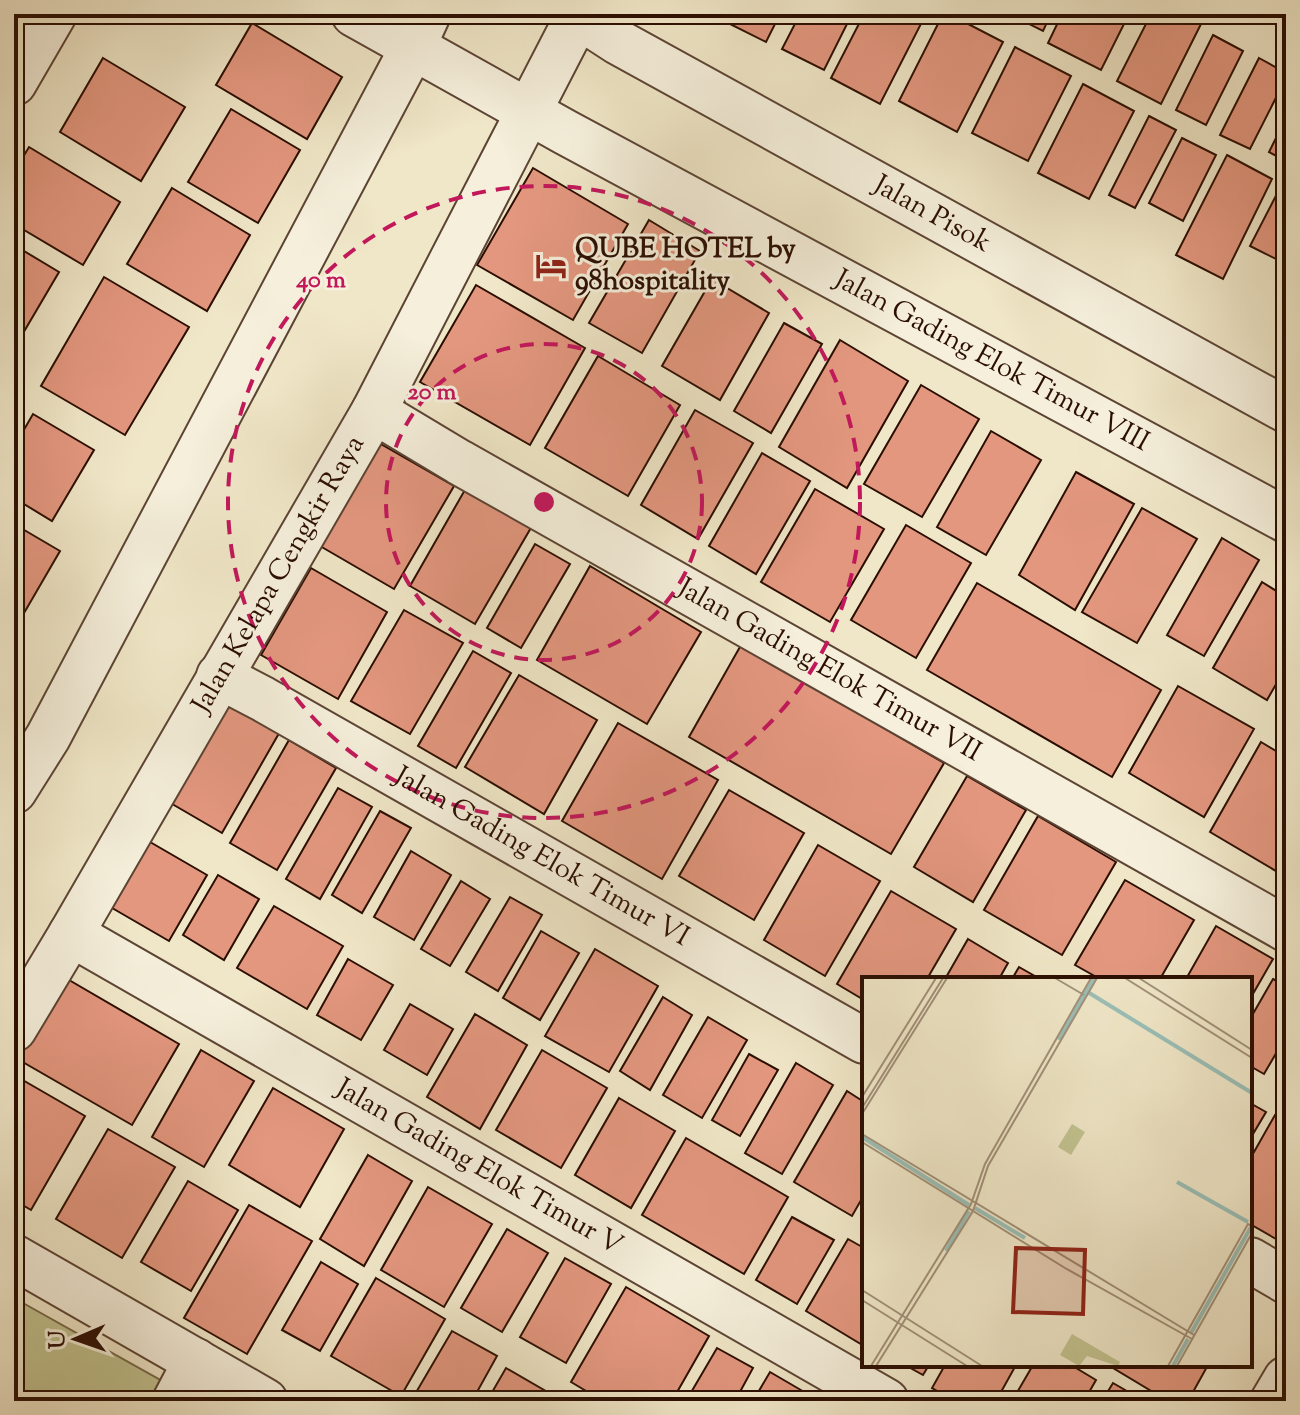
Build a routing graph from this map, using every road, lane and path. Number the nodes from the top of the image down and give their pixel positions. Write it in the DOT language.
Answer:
graph roads {
  1 [pos="54,14"];
  2 [pos="354,14"];
  3 [pos="577,18"];
  4 [pos="421,30"];
  5 [pos="14,83"];
  6 [pos="529,111"];
  7 [pos="1286,410"];
  8 [pos="374,411"];
  9 [pos="1286,520"];
  10 [pos="219,676"];
  11 [pos="14,791"];
  12 [pos="1286,929"];
  13 [pos="71,934"];
  14 [pos="14,1029"];
  15 [pos="862,1040"];
  16 [pos="14,1257"];
  17 [pos="1252,1261"];
  18 [pos="1286,1281"];
  19 [pos="196,1361"];
  20 [pos="1286,1379"];
  21 [pos="175,1401"];
  22 [pos="265,1401"];
  23 [pos="886,1401"];
  24 [pos="1273,1401"];
  1 -- 5 [label="street"];
  2 -- 4 [label="street, Jalan Gading Elok Timur VIII"];
  3 -- 6 [label="street, Jalan Kelapa Cengkir Raya"];
  3 -- 7 [label="street, Jalan Pisok"];
  4 -- 6 [label="street, Jalan Gading Elok Timur VIII"];
  4 -- 11 [label="street"];
  6 -- 8 [label="street, Jalan Kelapa Cengkir Raya"];
  6 -- 9 [label="street, Jalan Gading Elok Timur VIII"];
  8 -- 10 [label="street, Jalan Kelapa Cengkir Raya"];
  8 -- 12 [label="street, Jalan Gading Elok Timur VII"];
  10 -- 13 [label="street, Jalan Kelapa Cengkir Raya"];
  10 -- 15 [label="street, Jalan Gading Elok Timur VI"];
  13 -- 14 [label="street, Jalan Kelapa Cengkir Raya"];
  13 -- 23 [label="street, Jalan Gading Elok Timur V"];
  16 -- 19 [label="street"];
  17 -- 18 [label="street"];
  19 -- 21 [label="street"];
  19 -- 22 [label="street"];
  20 -- 24 [label="street"];
}
